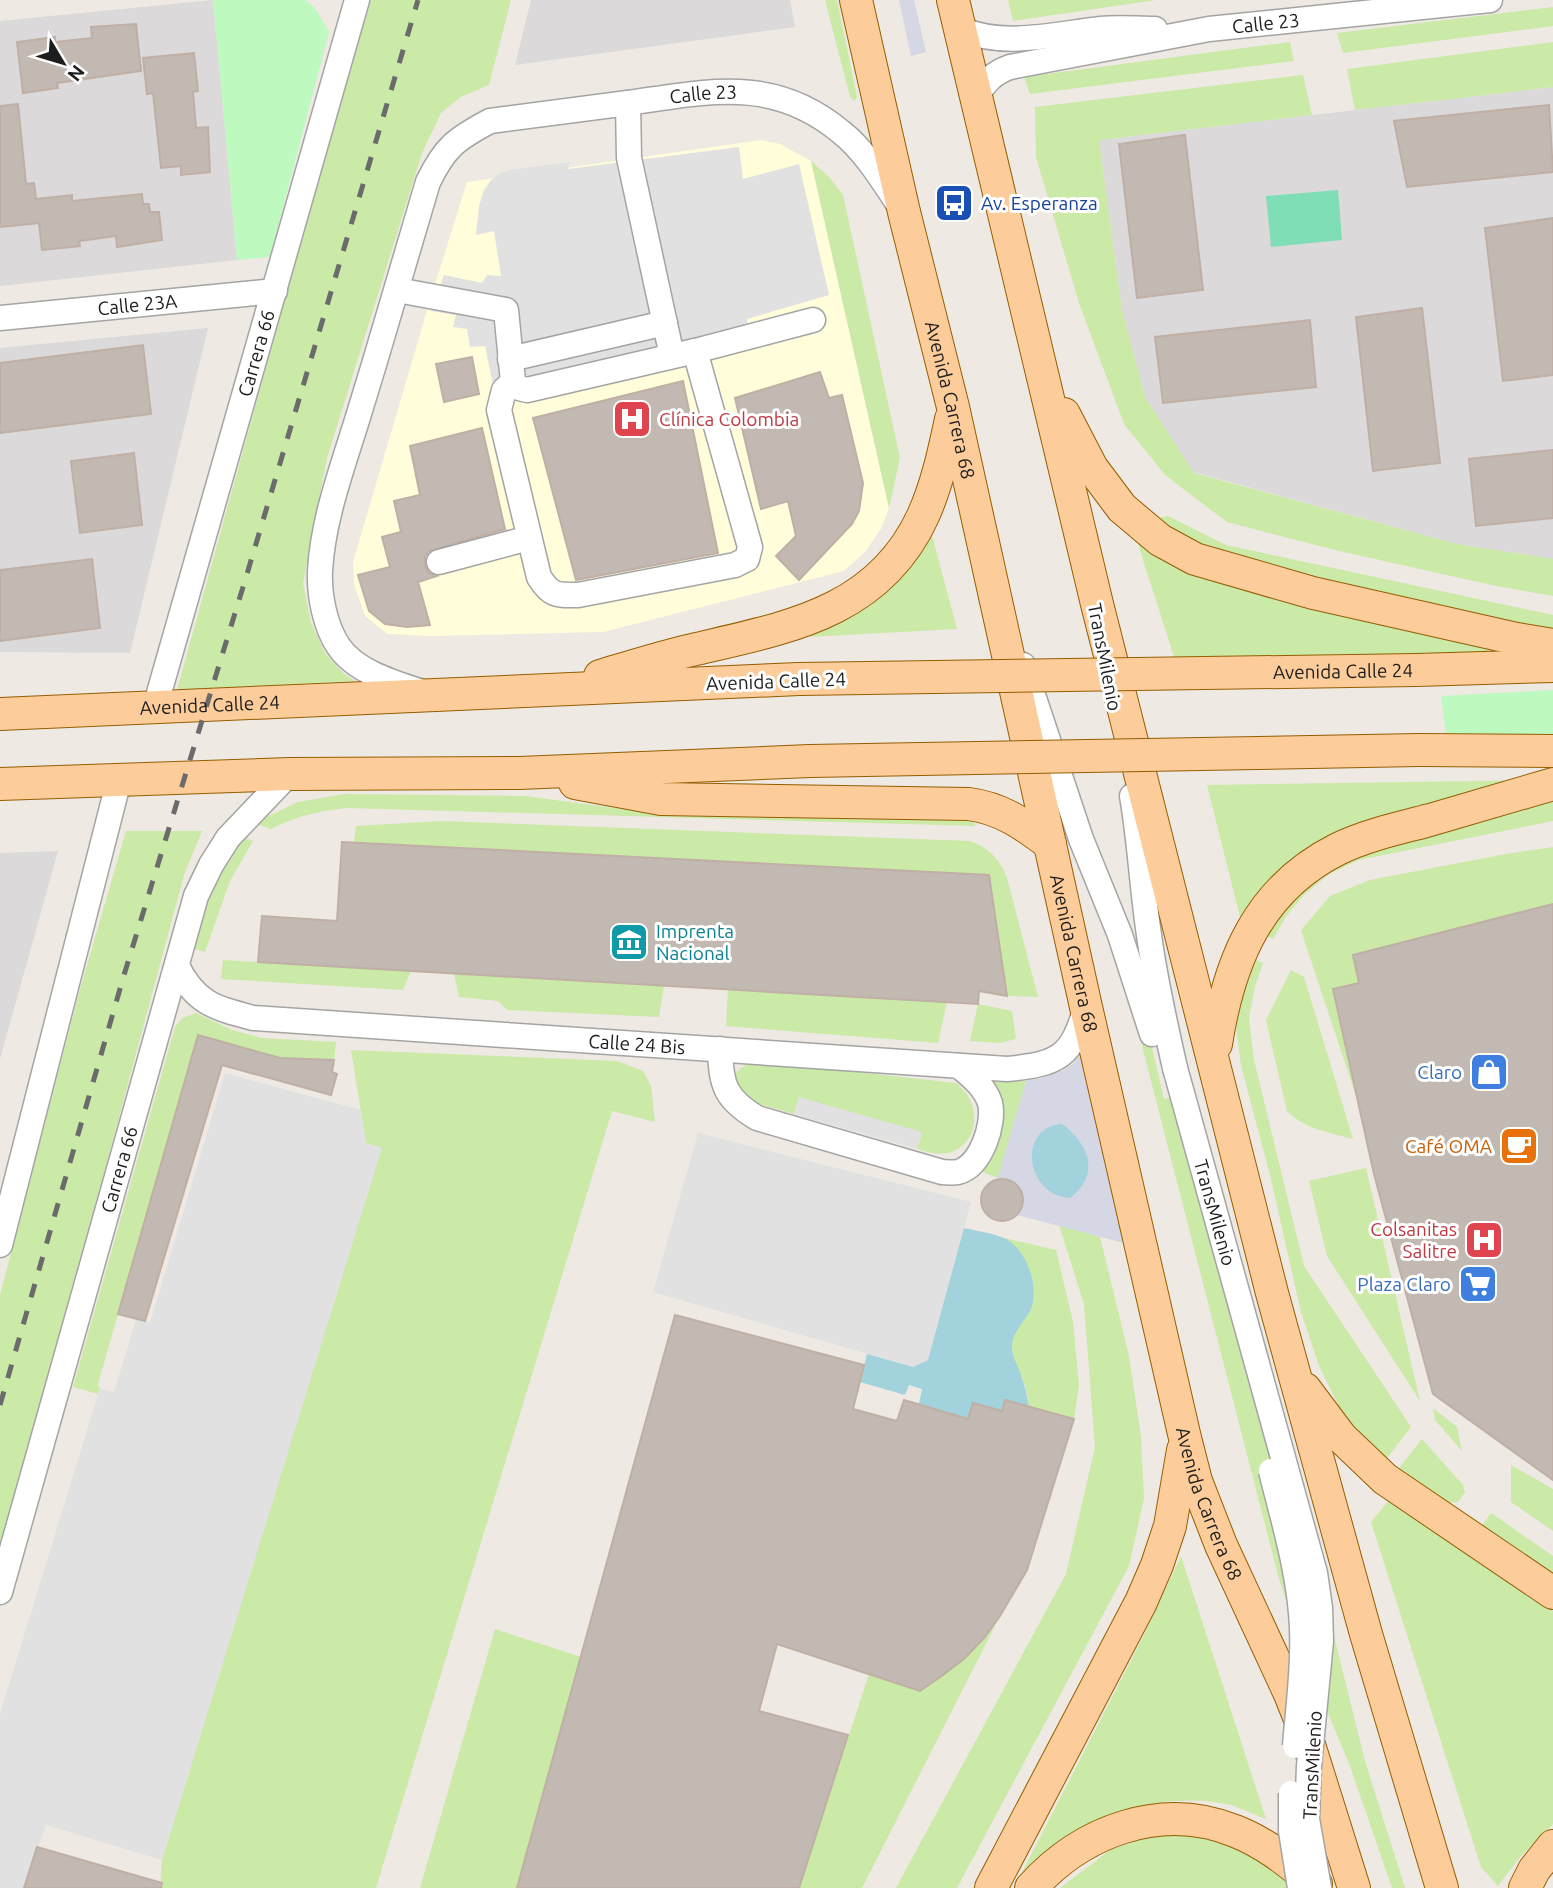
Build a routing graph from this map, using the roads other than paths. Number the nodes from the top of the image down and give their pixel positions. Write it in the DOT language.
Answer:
graph roads {
  1 [pos="856,0"];
  2 [pos="1490,0"];
  3 [pos="355,2"];
  4 [pos="957,15"];
  5 [pos="1209,29"];
  6 [pos="976,97"];
  7 [pos="628,103"];
  8 [pos="904,212"];
  9 [pos="397,290"];
  10 [pos="275,291"];
  11 [pos="0,318"];
  12 [pos="813,320"];
  13 [pos="665,323"];
  14 [pos="684,354"];
  15 [pos="1041,368"];
  16 [pos="512,371"];
  17 [pos="954,407"];
  18 [pos="1080,535"];
  19 [pos="529,538"];
  20 [pos="439,562"];
  21 [pos="988,562"];
  22 [pos="1553,645"];
  23 [pos="1553,666"];
  24 [pos="550,691"];
  25 [pos="432,696"];
  26 [pos="155,708"];
  27 [pos="0,714"];
  28 [pos="1553,751"];
  29 [pos="519,773"];
  30 [pos="289,774"];
  31 [pos="119,780"];
  32 [pos="0,784"];
  33 [pos="1553,784"];
  34 [pos="1050,844"];
  35 [pos="177,966"];
  36 [pos="1086,1007"];
  37 [pos="720,1049"];
  38 [pos="1213,1059"];
  39 [pos="959,1066"];
  40 [pos="1169,1070"];
  41 [pos="0,1245"];
  42 [pos="1295,1376"];
  43 [pos="1185,1438"];
  44 [pos="0,1592"];
  45 [pos="1553,1593"];
  46 [pos="1553,1846"];
  47 [pos="991,1888"];
  48 [pos="1031,1888"];
  49 [pos="1300,1888"];
  50 [pos="1319,1888"];
  51 [pos="1354,1888"];
  52 [pos="1442,1888"];
  53 [pos="1525,1888"];
  1 -- 8 [label="main road, Avenida Carrera 68"];
  2 -- 5 [label="street, Calle 23"];
  3 -- 10 [label="street, Carrera 66"];
  4 -- 5 [label="street, Calle 23"];
  4 -- 6 [label="main road"];
  5 -- 6 [label="street, Calle 23"];
  6 -- 15 [label="main road"];
  7 -- 8 [label="street, Calle 23"];
  7 -- 9 [label="street, Calle 23"];
  7 -- 13 [label="street"];
  8 -- 17 [label="main road, Avenida Carrera 68"];
  9 -- 16 [label="street"];
  9 -- 25 [label="street"];
  10 -- 11 [label="street, Calle 23A"];
  10 -- 26 [label="street, Carrera 66"];
  12 -- 14 [label="street"];
  13 -- 14 [label="street"];
  13 -- 16 [label="street"];
  14 -- 16 [label="street"];
  14 -- 19 [label="street"];
  15 -- 18 [label="main road"];
  15 -- 22 [label="main road"];
  16 -- 19 [label="street"];
  17 -- 21 [label="main road, Avenida Carrera 68"];
  17 -- 24 [label="main road"];
  18 -- 38 [label="main road"];
  18 -- 40 [label="street, TransMilenio"];
  19 -- 20 [label="street"];
  21 -- 34 [label="main road, Avenida Carrera 68"];
  21 -- 40 [label="street, TransMilenio"];
  23 -- 24 [label="main road, Avenida Calle 24, bridge"];
  24 -- 25 [label="main road, Avenida Calle 24"];
  25 -- 26 [label="main road, Avenida Calle 24"];
  26 -- 27 [label="main road, Avenida Calle 24"];
  28 -- 29 [label="main road, bridge"];
  29 -- 30 [label="main road"];
  29 -- 34 [label="main road"];
  30 -- 31 [label="main road"];
  30 -- 35 [label="street, Carrera 66"];
  31 -- 32 [label="main road"];
  31 -- 41 [label="street"];
  33 -- 38 [label="main road"];
  34 -- 36 [label="main road, Avenida Carrera 68"];
  35 -- 37 [label="street, Calle 24 Bis"];
  35 -- 44 [label="street, Carrera 66"];
  36 -- 39 [label="street, Calle 24 Bis"];
  36 -- 43 [label="main road, Avenida Carrera 68"];
  37 -- 39 [label="street, Calle 24 Bis"];
  37 -- 39 [label="street"];
  38 -- 42 [label="main road"];
  40 -- 49 [label="street, TransMilenio, bridge"];
  40 -- 50 [label="street, TransMilenio, bridge"];
  42 -- 45 [label="main road"];
  42 -- 52 [label="main road"];
  43 -- 47 [label="main road"];
  43 -- 51 [label="main road, Avenida Carrera 68"];
  46 -- 53 [label="main road"];
  48 -- 50 [label="main road"];
}
